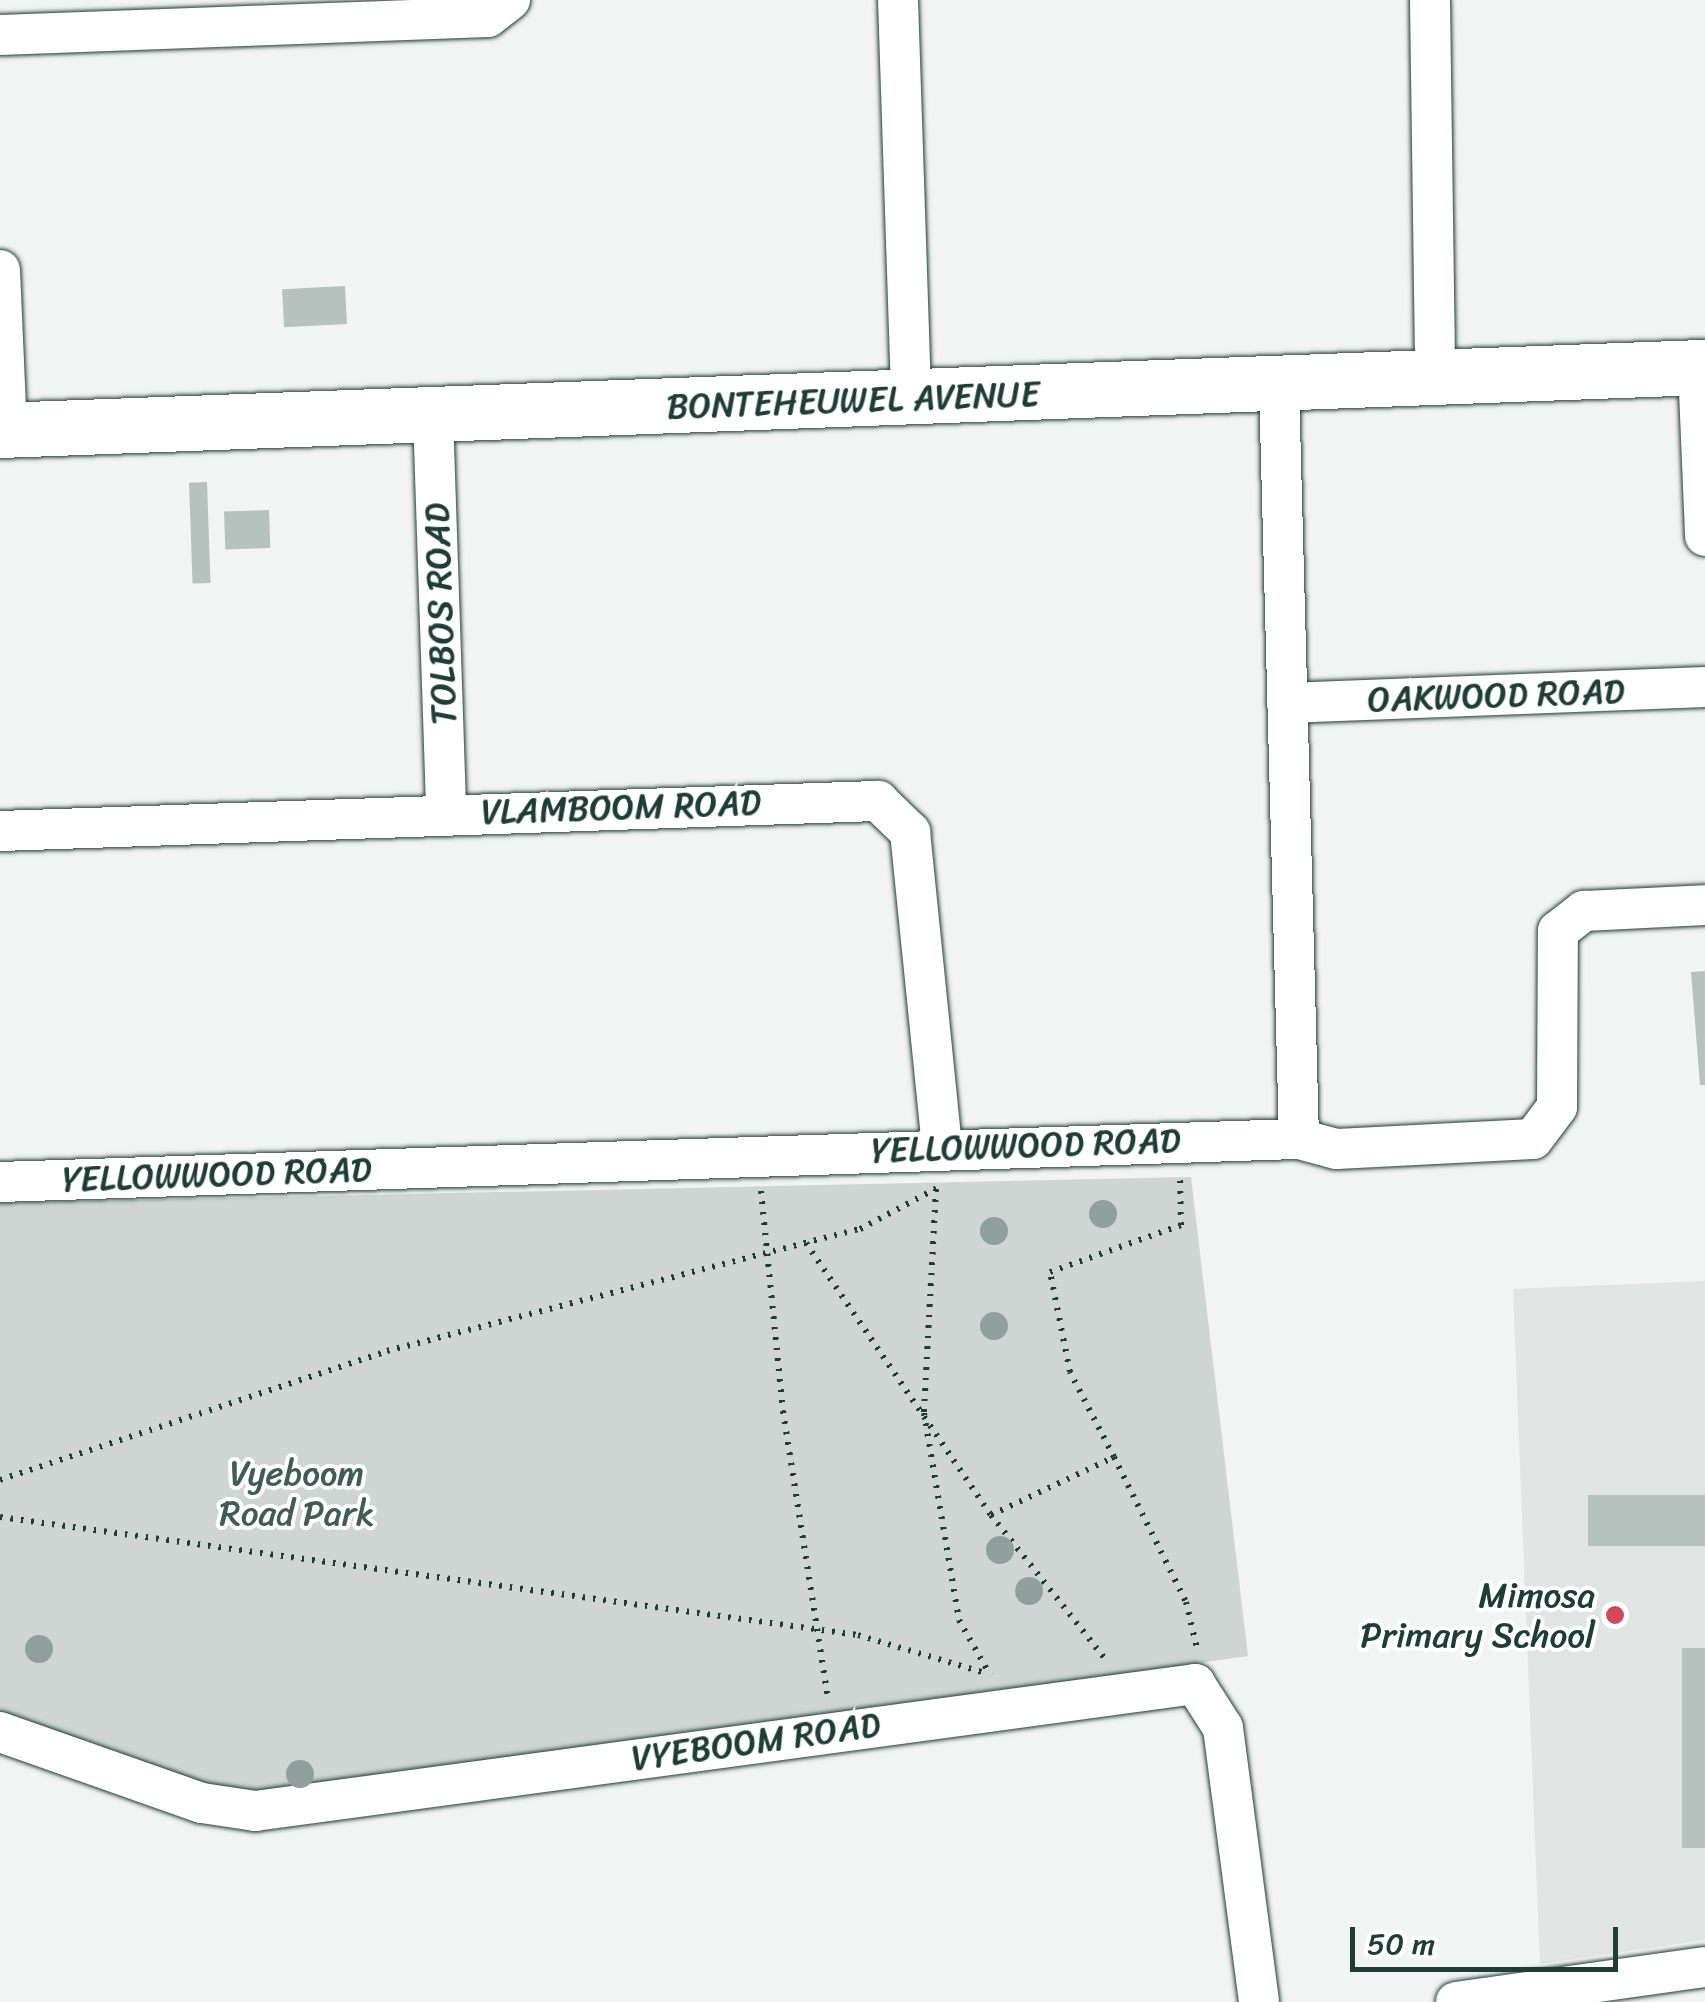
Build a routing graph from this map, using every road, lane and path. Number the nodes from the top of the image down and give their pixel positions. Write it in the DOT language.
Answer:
graph roads {
  1 [pos="510,0"];
  2 [pos="898,0"];
  3 [pos="1430,2"];
  4 [pos="176,14"];
  5 [pos="0,35"];
  6 [pos="0,270"];
  7 [pos="1435,347"];
  8 [pos="1701,367"];
  9 [pos="1279,386"];
  10 [pos="911,399"];
  11 [pos="433,414"];
  12 [pos="3,430"];
  13 [pos="1705,536"];
  14 [pos="1705,686"];
  15 [pos="1287,704"];
  16 [pos="446,813"];
  17 [pos="0,830"];
  18 [pos="1705,906"];
  19 [pos="1299,1139"];
  20 [pos="950,1148"];
  21 [pos="757,1154"];
  22 [pos="0,1182"];
  23 [pos="936,1190"];
  24 [pos="1181,1225"];
  25 [pos="806,1243"];
  26 [pos="770,1252"];
  27 [pos="924,1412"];
  28 [pos="1114,1456"];
  29 [pos="0,1480"];
  30 [pos="991,1515"];
  31 [pos="0,1516"];
  32 [pos="1186,1602"];
  33 [pos="814,1628"];
  34 [pos="990,1674"];
  35 [pos="1127,1688"];
  36 [pos="1025,1702"];
  37 [pos="832,1730"];
  38 [pos="0,1732"];
  39 [pos="1705,1967"];
  40 [pos="1259,2002"];
  41 [pos="1456,2002"];
  1 -- 4 [label="street"];
  2 -- 10 [label="street"];
  3 -- 7 [label="street"];
  4 -- 5 [label="street"];
  6 -- 12 [label="street"];
  8 -- 9 [label="street, BONTEHEUWEL AVENUE"];
  8 -- 13 [label="street"];
  9 -- 10 [label="street, BONTEHEUWEL AVENUE"];
  9 -- 15 [label="street"];
  10 -- 11 [label="street, BONTEHEUWEL AVENUE"];
  11 -- 12 [label="street, BONTEHEUWEL AVENUE"];
  11 -- 16 [label="street, TOLBOS ROAD"];
  14 -- 15 [label="street, OAKWOOD ROAD"];
  15 -- 19 [label="street"];
  16 -- 17 [label="street, VLAMBOOM ROAD"];
  16 -- 20 [label="street, VLAMBOOM ROAD"];
  18 -- 19 [label="street, YELLOWWOOD ROAD"];
  19 -- 20 [label="street, YELLOWWOOD ROAD"];
  20 -- 21 [label="street, YELLOWWOOD ROAD"];
  20 -- 23 [label="path"];
  21 -- 22 [label="street, YELLOWWOOD ROAD"];
  21 -- 26 [label="path"];
  23 -- 25 [label="path"];
  23 -- 27 [label="path"];
  24 -- 28 [label="path"];
  25 -- 26 [label="path"];
  25 -- 27 [label="path"];
  26 -- 29 [label="path"];
  26 -- 33 [label="path"];
  27 -- 30 [label="path"];
  27 -- 34 [label="path"];
  28 -- 30 [label="path"];
  28 -- 32 [label="path"];
  30 -- 35 [label="path"];
  31 -- 33 [label="path"];
  33 -- 34 [label="path"];
  33 -- 37 [label="path"];
  34 -- 36 [label="path"];
  35 -- 36 [label="street, VYEBOOM ROAD"];
  35 -- 40 [label="street, VYEBOOM ROAD"];
  36 -- 37 [label="street, VYEBOOM ROAD"];
  37 -- 38 [label="street, VYEBOOM ROAD"];
  39 -- 41 [label="street"];
}
